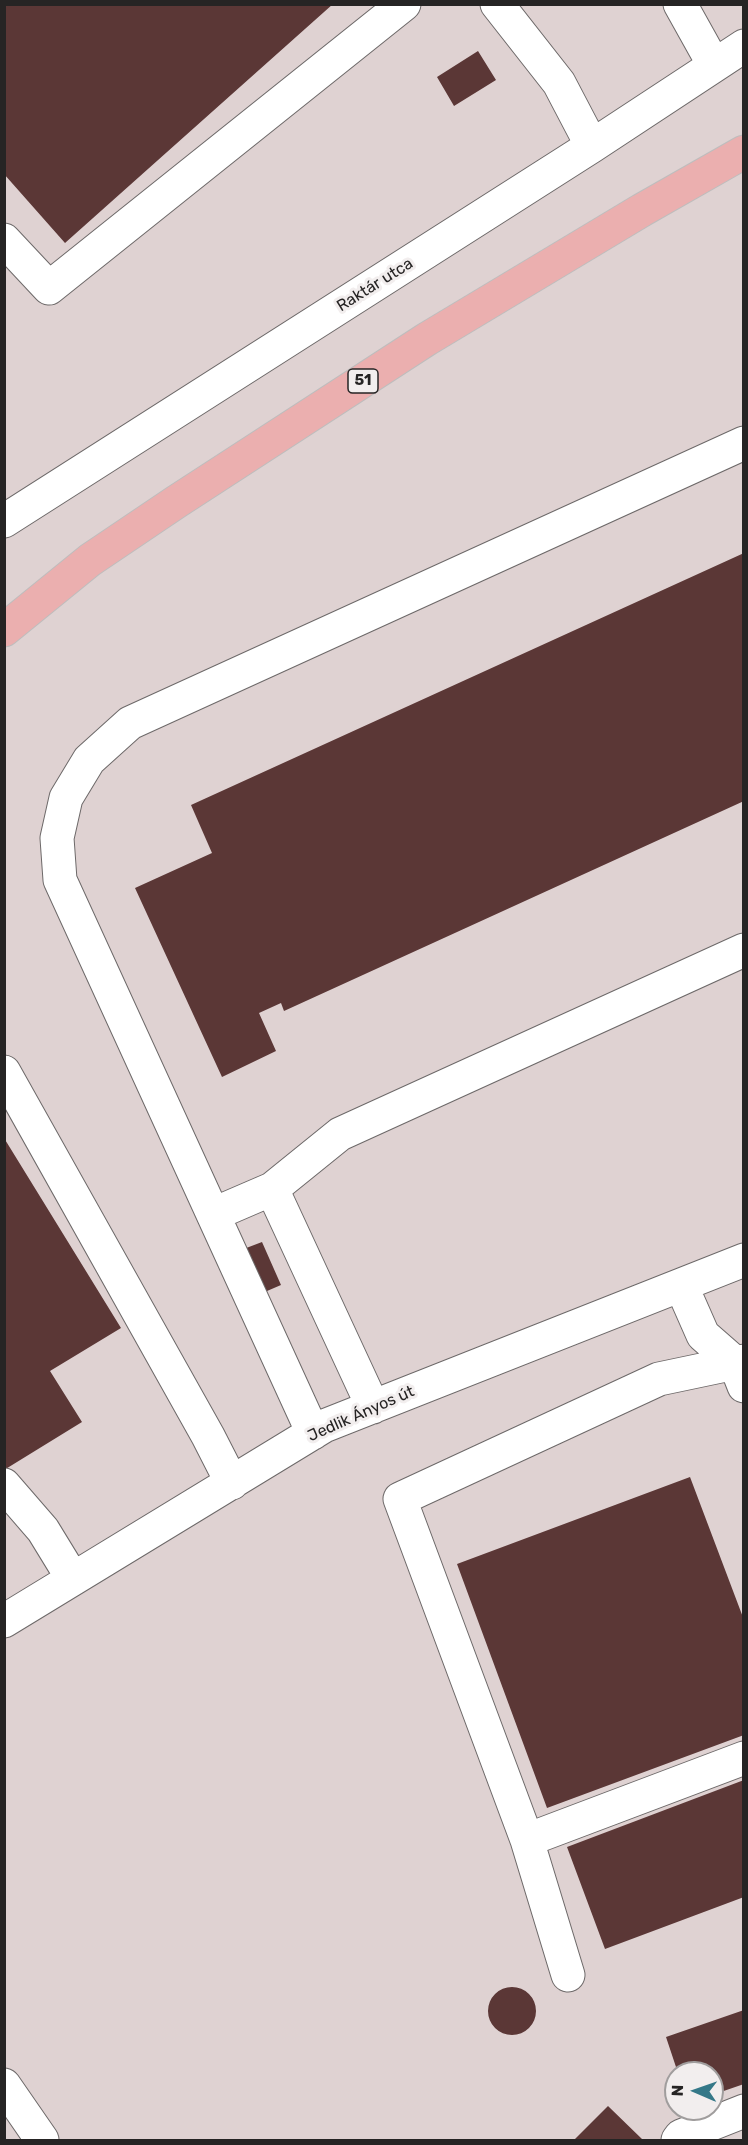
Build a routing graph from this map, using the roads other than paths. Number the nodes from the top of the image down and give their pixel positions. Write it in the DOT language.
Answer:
graph roads {
  1 [pos="404,4"];
  2 [pos="497,4"];
  3 [pos="680,4"];
  4 [pos="744,46"];
  5 [pos="714,65"];
  6 [pos="592,146"];
  7 [pos="744,152"];
  8 [pos="4,240"];
  9 [pos="744,443"];
  10 [pos="5,518"];
  11 [pos="90,560"];
  12 [pos="4,607"];
  13 [pos="4,630"];
  14 [pos="744,950"];
  15 [pos="4,1072"];
  16 [pos="272,1189"];
  17 [pos="214,1214"];
  18 [pos="744,1260"];
  19 [pos="681,1285"];
  20 [pos="741,1370"];
  21 [pos="373,1407"];
  22 [pos="313,1433"];
  23 [pos="232,1483"];
  24 [pos="4,1485"];
  25 [pos="73,1579"];
  26 [pos="4,1621"];
  27 [pos="744,1758"];
  28 [pos="527,1840"];
  29 [pos="568,1975"];
  30 [pos="4,2085"];
  31 [pos="744,2111"];
  32 [pos="42,2140"];
  33 [pos="678,2140"];
  1 -- 8 [label="street"];
  2 -- 6 [label="street"];
  3 -- 5 [label="street"];
  4 -- 5 [label="street, Raktár utca"];
  5 -- 6 [label="street, Raktár utca"];
  6 -- 10 [label="street, Raktár utca"];
  7 -- 11 [label="main road, 51"];
  9 -- 17 [label="street"];
  11 -- 12 [label="main road, 51"];
  11 -- 13 [label="main road, 51"];
  14 -- 16 [label="street"];
  15 -- 23 [label="street"];
  16 -- 17 [label="street"];
  16 -- 21 [label="street"];
  17 -- 22 [label="street"];
  18 -- 19 [label="street, Jedlik Ányos út"];
  19 -- 20 [label="street"];
  19 -- 21 [label="street, Jedlik Ányos út"];
  20 -- 28 [label="street"];
  21 -- 22 [label="street, Jedlik Ányos út"];
  22 -- 23 [label="street, Jedlik Ányos út"];
  23 -- 25 [label="street, Jedlik Ányos út"];
  24 -- 25 [label="street"];
  25 -- 26 [label="street, Jedlik Ányos út"];
  27 -- 28 [label="street"];
  28 -- 29 [label="street"];
  30 -- 32 [label="street"];
  31 -- 33 [label="street"];
}
